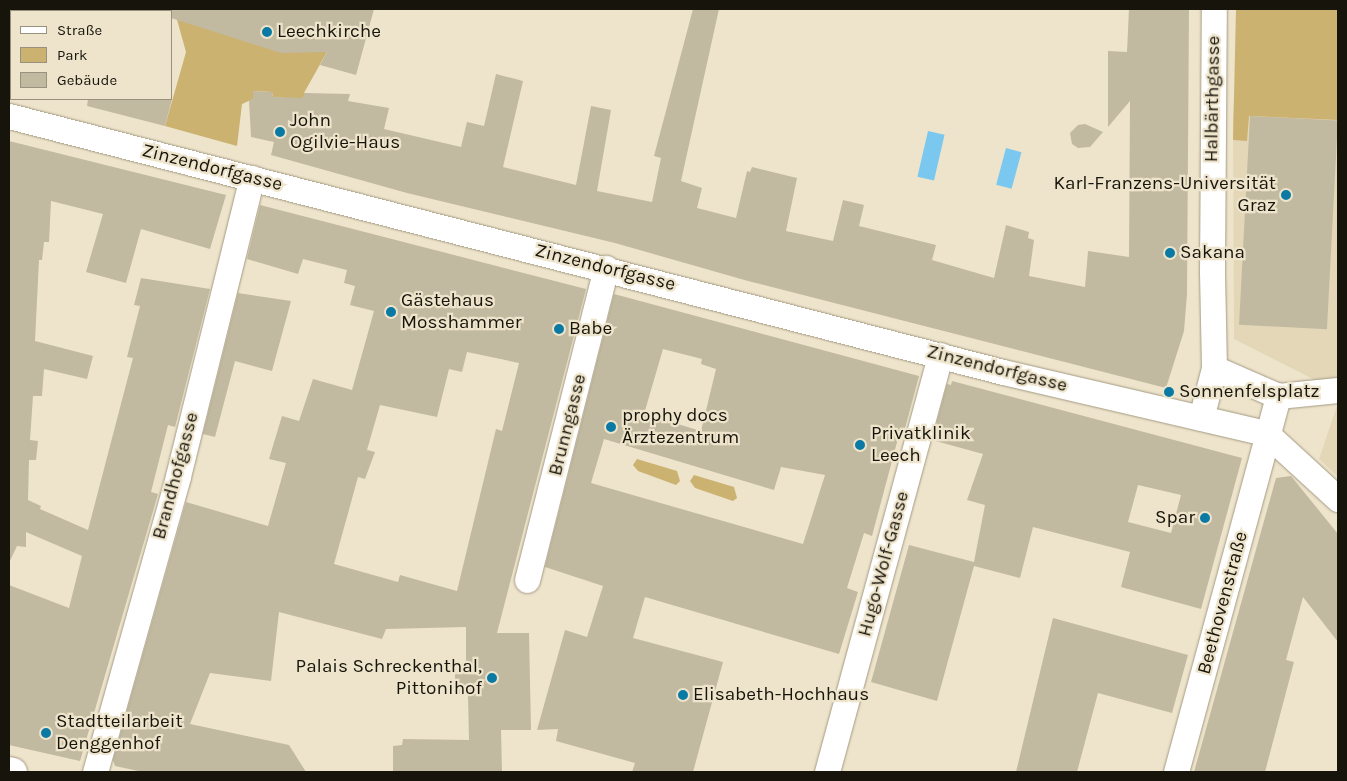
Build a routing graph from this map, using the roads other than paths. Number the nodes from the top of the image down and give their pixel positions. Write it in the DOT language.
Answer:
graph roads {
  1 [pos="1214,9"];
  2 [pos="9,116"];
  3 [pos="252,178"];
  4 [pos="606,268"];
  5 [pos="940,355"];
  6 [pos="1214,368"];
  7 [pos="1338,390"];
  8 [pos="1278,396"];
  9 [pos="1201,418"];
  10 [pos="1266,433"];
  11 [pos="1336,497"];
  12 [pos="527,580"];
  13 [pos="9,771"];
  14 [pos="13,772"];
  15 [pos="95,772"];
  16 [pos="827,772"];
  17 [pos="1176,772"];
  1 -- 6 [label="street, Halbärthgasse"];
  2 -- 3 [label="street, Zinzendorfgasse"];
  3 -- 4 [label="street, Zinzendorfgasse"];
  3 -- 15 [label="street, Brandhofgasse"];
  4 -- 5 [label="street, Zinzendorfgasse"];
  4 -- 12 [label="street, Brunngasse"];
  5 -- 9 [label="street, Zinzendorfgasse"];
  5 -- 16 [label="street, Hugo-Wolf-Gasse"];
  6 -- 8 [label="street"];
  6 -- 9 [label="street"];
  7 -- 8 [label="street"];
  8 -- 10 [label="street"];
  9 -- 10 [label="street"];
  10 -- 11 [label="street"];
  10 -- 17 [label="street, Beethovenstraße"];
  13 -- 14 [label="main road"];
}
